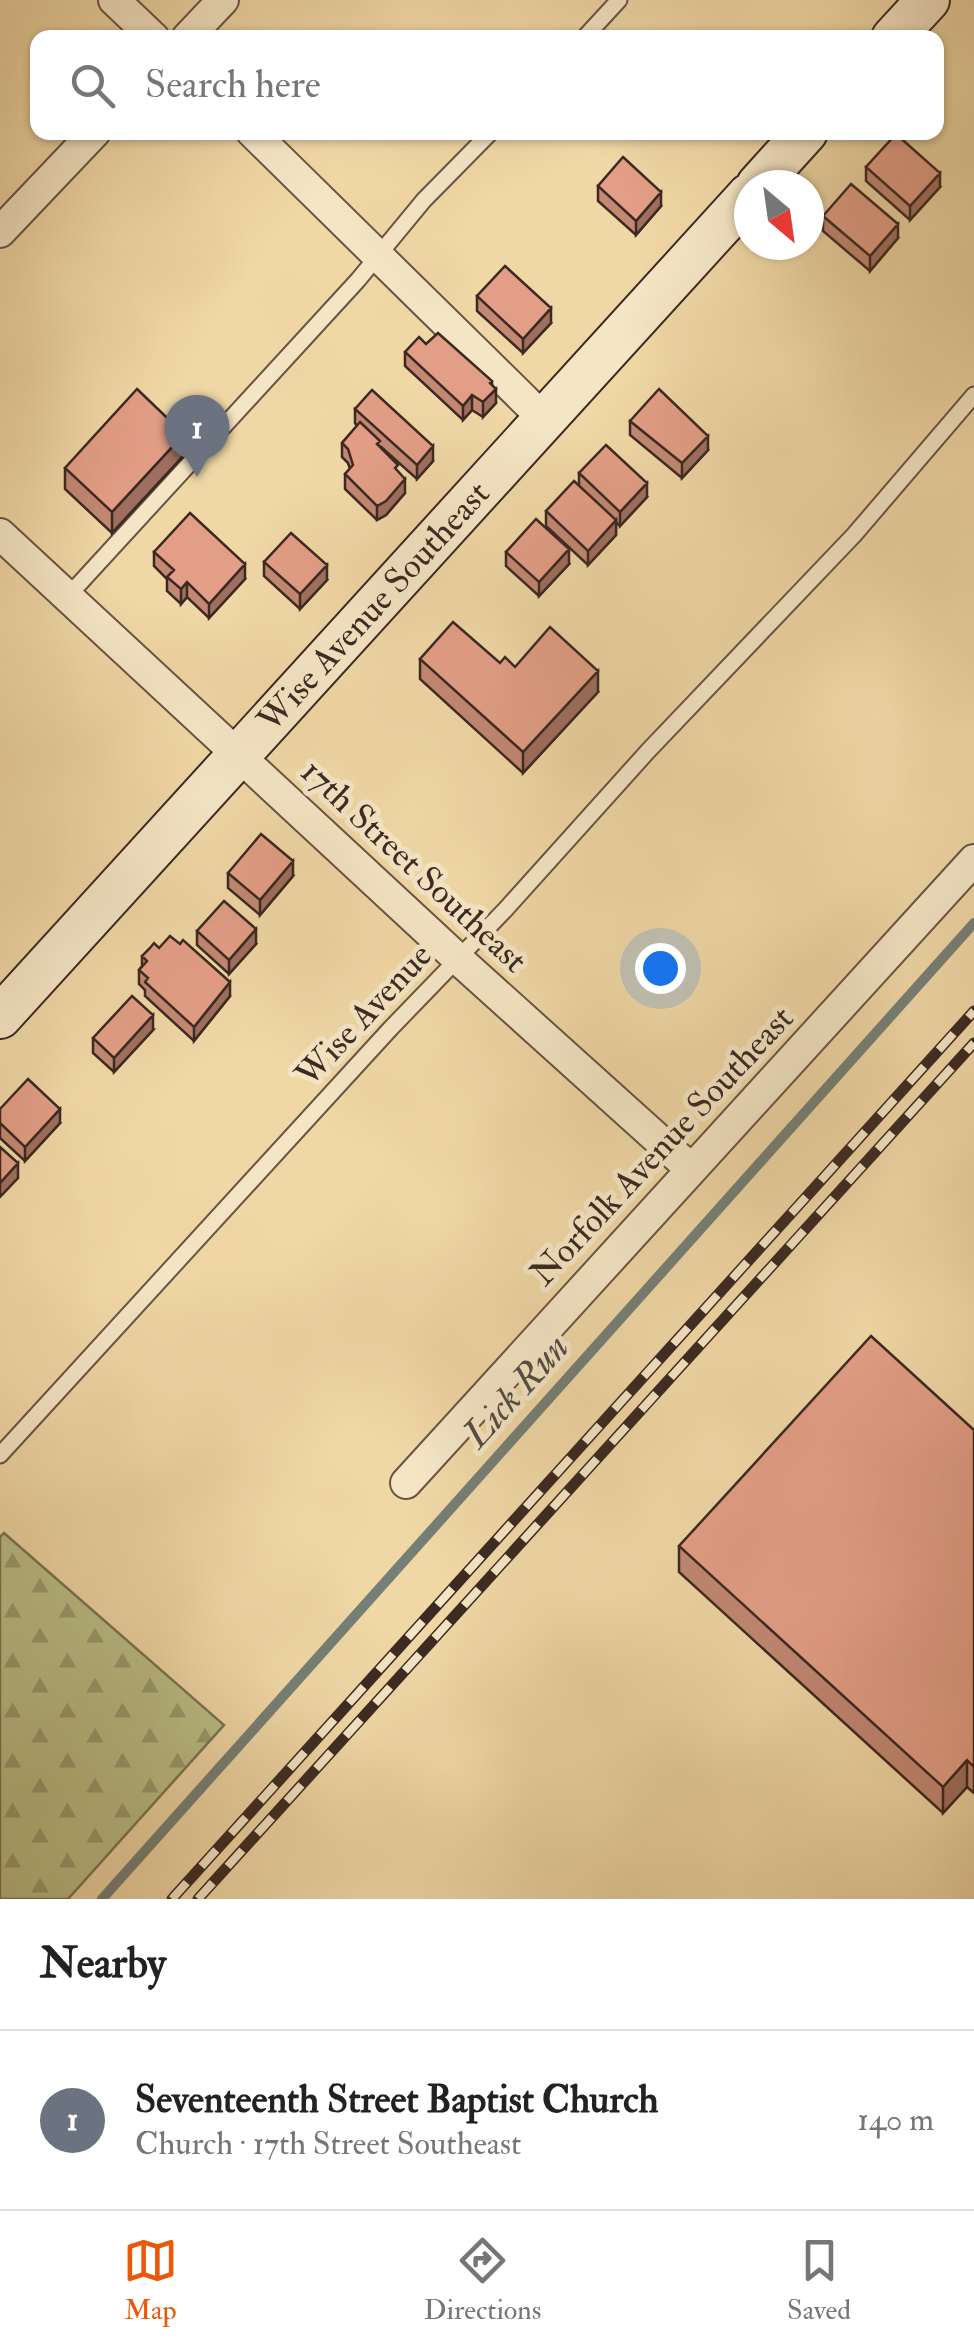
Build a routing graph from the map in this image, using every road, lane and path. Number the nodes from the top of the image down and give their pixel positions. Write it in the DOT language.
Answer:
graph roads {
  1 [pos="114,0"];
  2 [pos="223,0"];
  3 [pos="619,0"];
  4 [pos="928,0"];
  5 [pos="146,30"];
  6 [pos="195,30"];
  7 [pos="591,30"];
  8 [pos="900,30"];
  9 [pos="87,140"];
  10 [pos="260,140"];
  11 [pos="483,140"];
  12 [pos="799,140"];
  13 [pos="772,170"];
  14 [pos="734,211"];
  15 [pos="0,232"];
  16 [pos="378,256"];
  17 [pos="974,395"];
  18 [pos="544,419"];
  19 [pos="0,534"];
  20 [pos="68,594"];
  21 [pos="239,754"];
  22 [pos="974,860"];
  23 [pos="458,959"];
  24 [pos="0,1017"];
  25 [pos="691,1169"];
  26 [pos="0,1455"];
  27 [pos="406,1483"];
  1 -- 5 [label="street"];
  2 -- 6 [label="street"];
  3 -- 7 [label="lane"];
  4 -- 8 [label="street"];
  9 -- 15 [label="street"];
  10 -- 16 [label="street"];
  11 -- 16 [label="lane"];
  12 -- 13 [label="street"];
  14 -- 18 [label="street, Wise Avenue Southeast"];
  16 -- 18 [label="street"];
  16 -- 20 [label="lane"];
  17 -- 23 [label="lane, Wise Avenue"];
  18 -- 21 [label="street, Wise Avenue Southeast"];
  19 -- 20 [label="street, 17th Street Southeast"];
  20 -- 21 [label="street, 17th Street Southeast"];
  21 -- 23 [label="street, 17th Street Southeast"];
  21 -- 24 [label="street, Wise Avenue Southeast"];
  22 -- 25 [label="street, Norfolk Avenue Southeast"];
  23 -- 25 [label="street, 17th Street Southeast"];
  23 -- 26 [label="lane, Wise Avenue"];
  25 -- 27 [label="street, Norfolk Avenue Southeast"];
}
